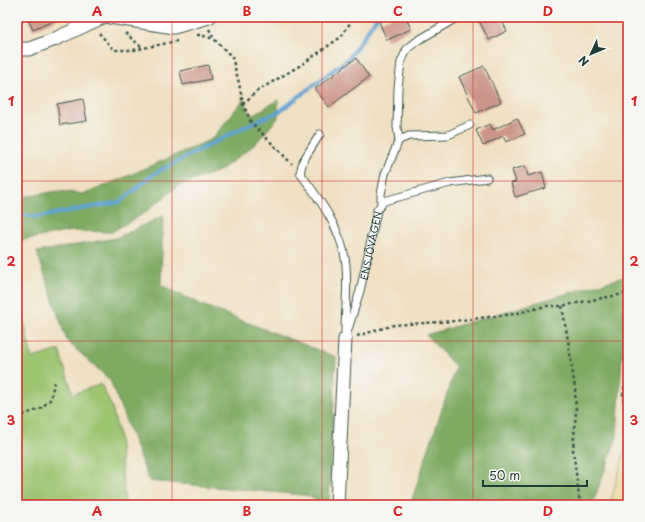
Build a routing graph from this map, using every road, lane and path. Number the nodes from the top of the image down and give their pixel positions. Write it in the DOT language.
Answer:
graph roads {
  1 [pos="103,17"];
  2 [pos="110,17"];
  3 [pos="354,17"];
  4 [pos="458,17"];
  5 [pos="206,18"];
  6 [pos="90,23"];
  7 [pos="192,37"];
  8 [pos="214,39"];
  9 [pos="178,41"];
  10 [pos="17,49"];
  11 [pos="243,104"];
  12 [pos="470,125"];
  13 [pos="320,134"];
  14 [pos="399,140"];
  15 [pos="300,173"];
  16 [pos="487,178"];
  17 [pos="381,205"];
  18 [pos="628,293"];
  19 [pos="562,306"];
  20 [pos="345,339"];
  21 [pos="628,363"];
  22 [pos="54,382"];
  23 [pos="17,417"];
  24 [pos="628,436"];
  25 [pos="338,505"];
  26 [pos="580,505"];
  1 -- 6 [label="street"];
  2 -- 5 [label="street"];
  3 -- 11 [label="path"];
  4 -- 14 [label="lane, ENSJÖVÄGEN"];
  5 -- 8 [label="path"];
  6 -- 9 [label="path"];
  6 -- 10 [label="street"];
  7 -- 8 [label="path"];
  8 -- 11 [label="path"];
  11 -- 15 [label="path"];
  12 -- 14 [label="lane"];
  13 -- 15 [label="lane"];
  14 -- 17 [label="lane, ENSJÖVÄGEN"];
  15 -- 20 [label="lane"];
  16 -- 17 [label="lane"];
  17 -- 20 [label="lane, ENSJÖVÄGEN"];
  18 -- 19 [label="path"];
  19 -- 20 [label="path"];
  19 -- 26 [label="path"];
  20 -- 25 [label="street, ENSJÖVÄGEN"];
  21 -- 24 [label="path"];
  22 -- 23 [label="path"];
}
